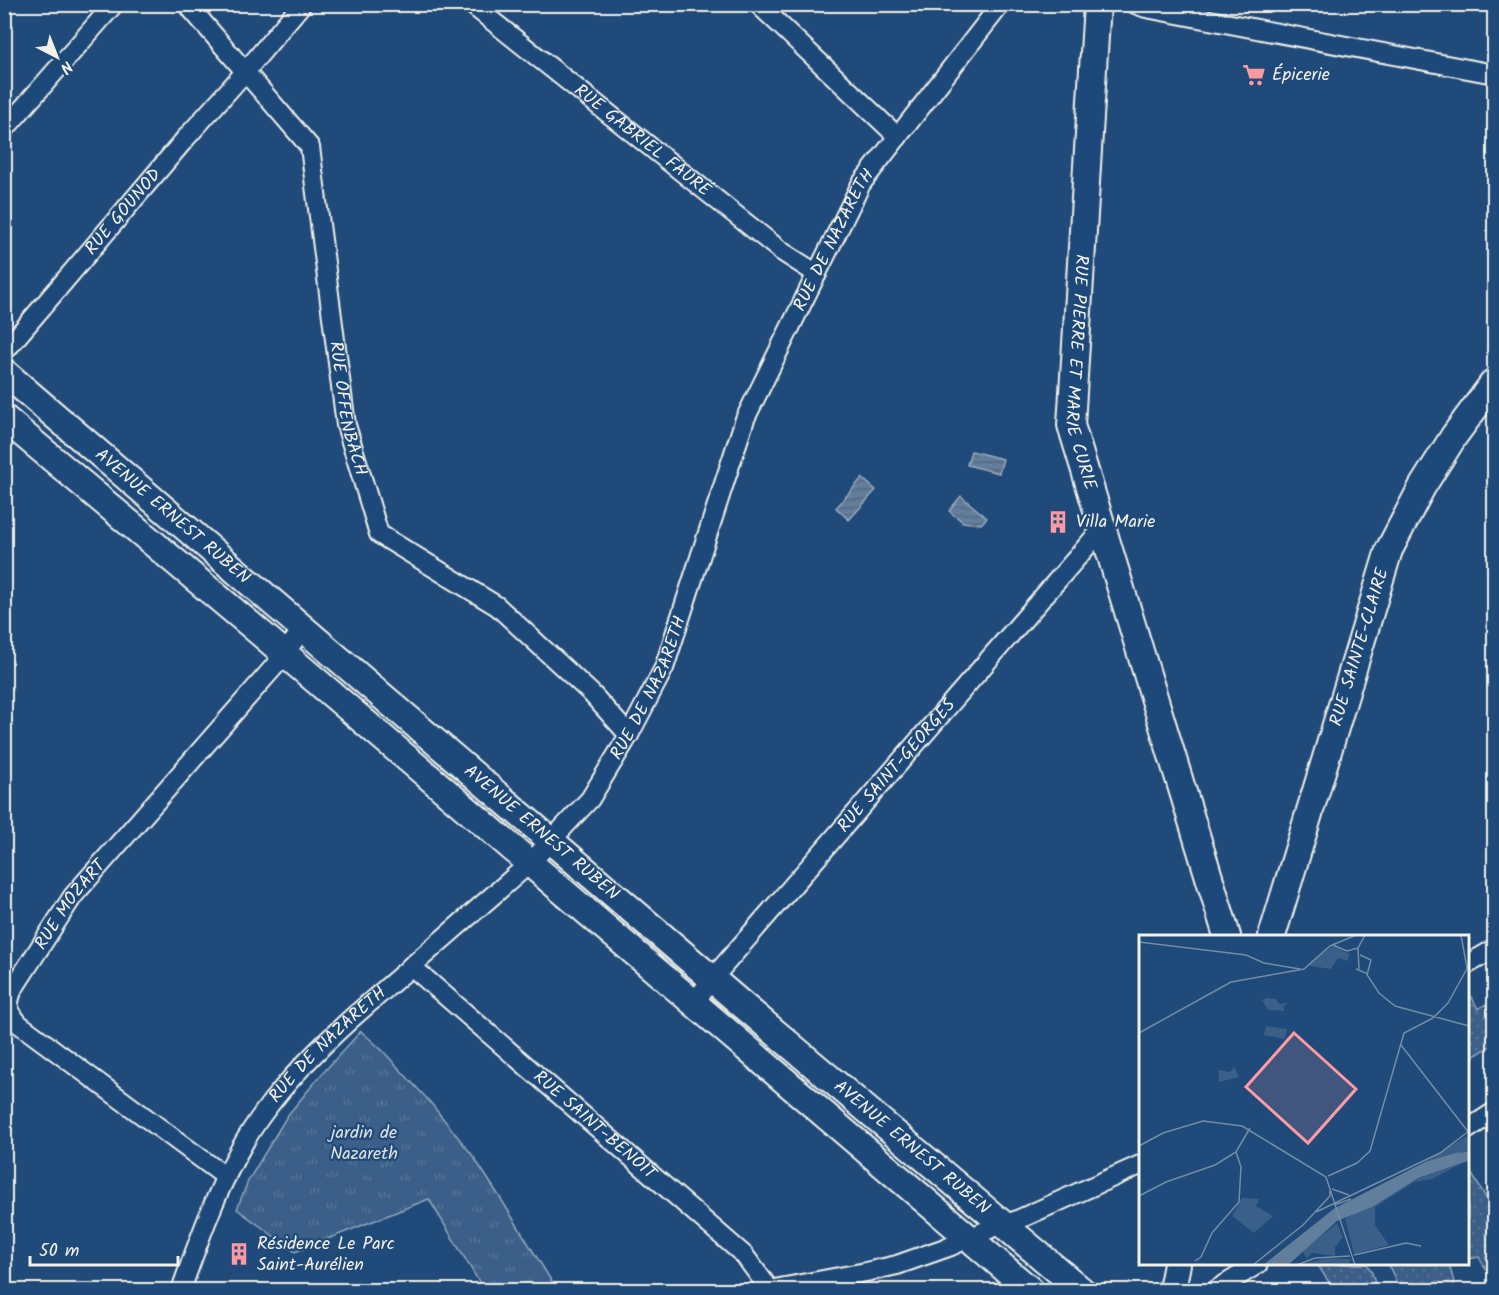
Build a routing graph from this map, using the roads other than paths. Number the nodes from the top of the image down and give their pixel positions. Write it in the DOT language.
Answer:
graph roads {
  1 [pos="114,4"];
  2 [pos="187,4"];
  3 [pos="302,4"];
  4 [pos="471,4"];
  5 [pos="758,4"];
  6 [pos="1001,4"];
  7 [pos="1097,4"];
  8 [pos="1135,4"];
  9 [pos="245,72"];
  10 [pos="1494,74"];
  11 [pos="4,130"];
  12 [pos="898,137"];
  13 [pos="817,274"];
  14 [pos="4,352"];
  15 [pos="4,372"];
  16 [pos="1494,382"];
  17 [pos="4,418"];
  18 [pos="1104,536"];
  19 [pos="303,629"];
  20 [pos="284,654"];
  21 [pos="629,735"];
  22 [pos="550,841"];
  23 [pos="530,863"];
  24 [pos="1227,935"];
  25 [pos="1272,935"];
  26 [pos="1494,949"];
  27 [pos="1469,963"];
  28 [pos="411,966"];
  29 [pos="712,979"];
  30 [pos="694,1003"];
  31 [pos="1494,1112"];
  32 [pos="1469,1128"];
  33 [pos="1139,1165"];
  34 [pos="226,1177"];
  35 [pos="1001,1224"];
  36 [pos="969,1238"];
  37 [pos="1177,1265"];
  38 [pos="1255,1265"];
  39 [pos="838,1284"];
  40 [pos="181,1290"];
  41 [pos="769,1290"];
  42 [pos="1030,1290"];
  43 [pos="1082,1290"];
  44 [pos="1172,1290"];
  45 [pos="1216,1290"];
  1 -- 11 [label="street"];
  2 -- 9 [label="street, RUE OFFENBACH"];
  3 -- 9 [label="street, RUE GOUNOD"];
  4 -- 13 [label="street, RUE GABRIEL FAURÉ"];
  5 -- 12 [label="street"];
  6 -- 12 [label="street, RUE DE NAZARETH"];
  7 -- 18 [label="street, RUE PIERRE ET MARIE CURIE"];
  8 -- 10 [label="street"];
  9 -- 14 [label="street, RUE GOUNOD"];
  9 -- 21 [label="street, RUE OFFENBACH"];
  12 -- 13 [label="street, RUE DE NAZARETH"];
  13 -- 21 [label="street, RUE DE NAZARETH"];
  15 -- 19 [label="street, AVENUE ERNEST RUBEN"];
  16 -- 25 [label="street, RUE SAINTE-CLAIRE"];
  17 -- 20 [label="street, AVENUE ERNEST RUBEN"];
  18 -- 24 [label="street, RUE PIERRE ET MARIE CURIE"];
  18 -- 29 [label="street, RUE SAINT-GEORGES"];
  19 -- 20 [label="street, RUE MOZART"];
  19 -- 22 [label="street, AVENUE ERNEST RUBEN"];
  20 -- 23 [label="street, AVENUE ERNEST RUBEN"];
  20 -- 34 [label="street, RUE MOZART"];
  21 -- 22 [label="street, RUE DE NAZARETH"];
  22 -- 23 [label="street, RUE DE NAZARETH"];
  22 -- 29 [label="street, AVENUE ERNEST RUBEN"];
  23 -- 28 [label="street, RUE DE NAZARETH"];
  23 -- 30 [label="street, AVENUE ERNEST RUBEN"];
  26 -- 27 [label="street"];
  28 -- 34 [label="street, RUE DE NAZARETH"];
  28 -- 41 [label="street, RUE SAINT-BENOIT"];
  29 -- 30 [label="street, RUE SAINT-GEORGES"];
  29 -- 35 [label="street, AVENUE ERNEST RUBEN"];
  30 -- 36 [label="street, AVENUE ERNEST RUBEN"];
  31 -- 32 [label="street"];
  33 -- 35 [label="street"];
  34 -- 40 [label="street, RUE DE NAZARETH"];
  35 -- 36 [label="street"];
  35 -- 43 [label="street, AVENUE ERNEST RUBEN"];
  36 -- 39 [label="street"];
  36 -- 42 [label="street, AVENUE ERNEST RUBEN"];
  37 -- 44 [label="street"];
  38 -- 45 [label="street"];
  39 -- 41 [label="street"];
}
